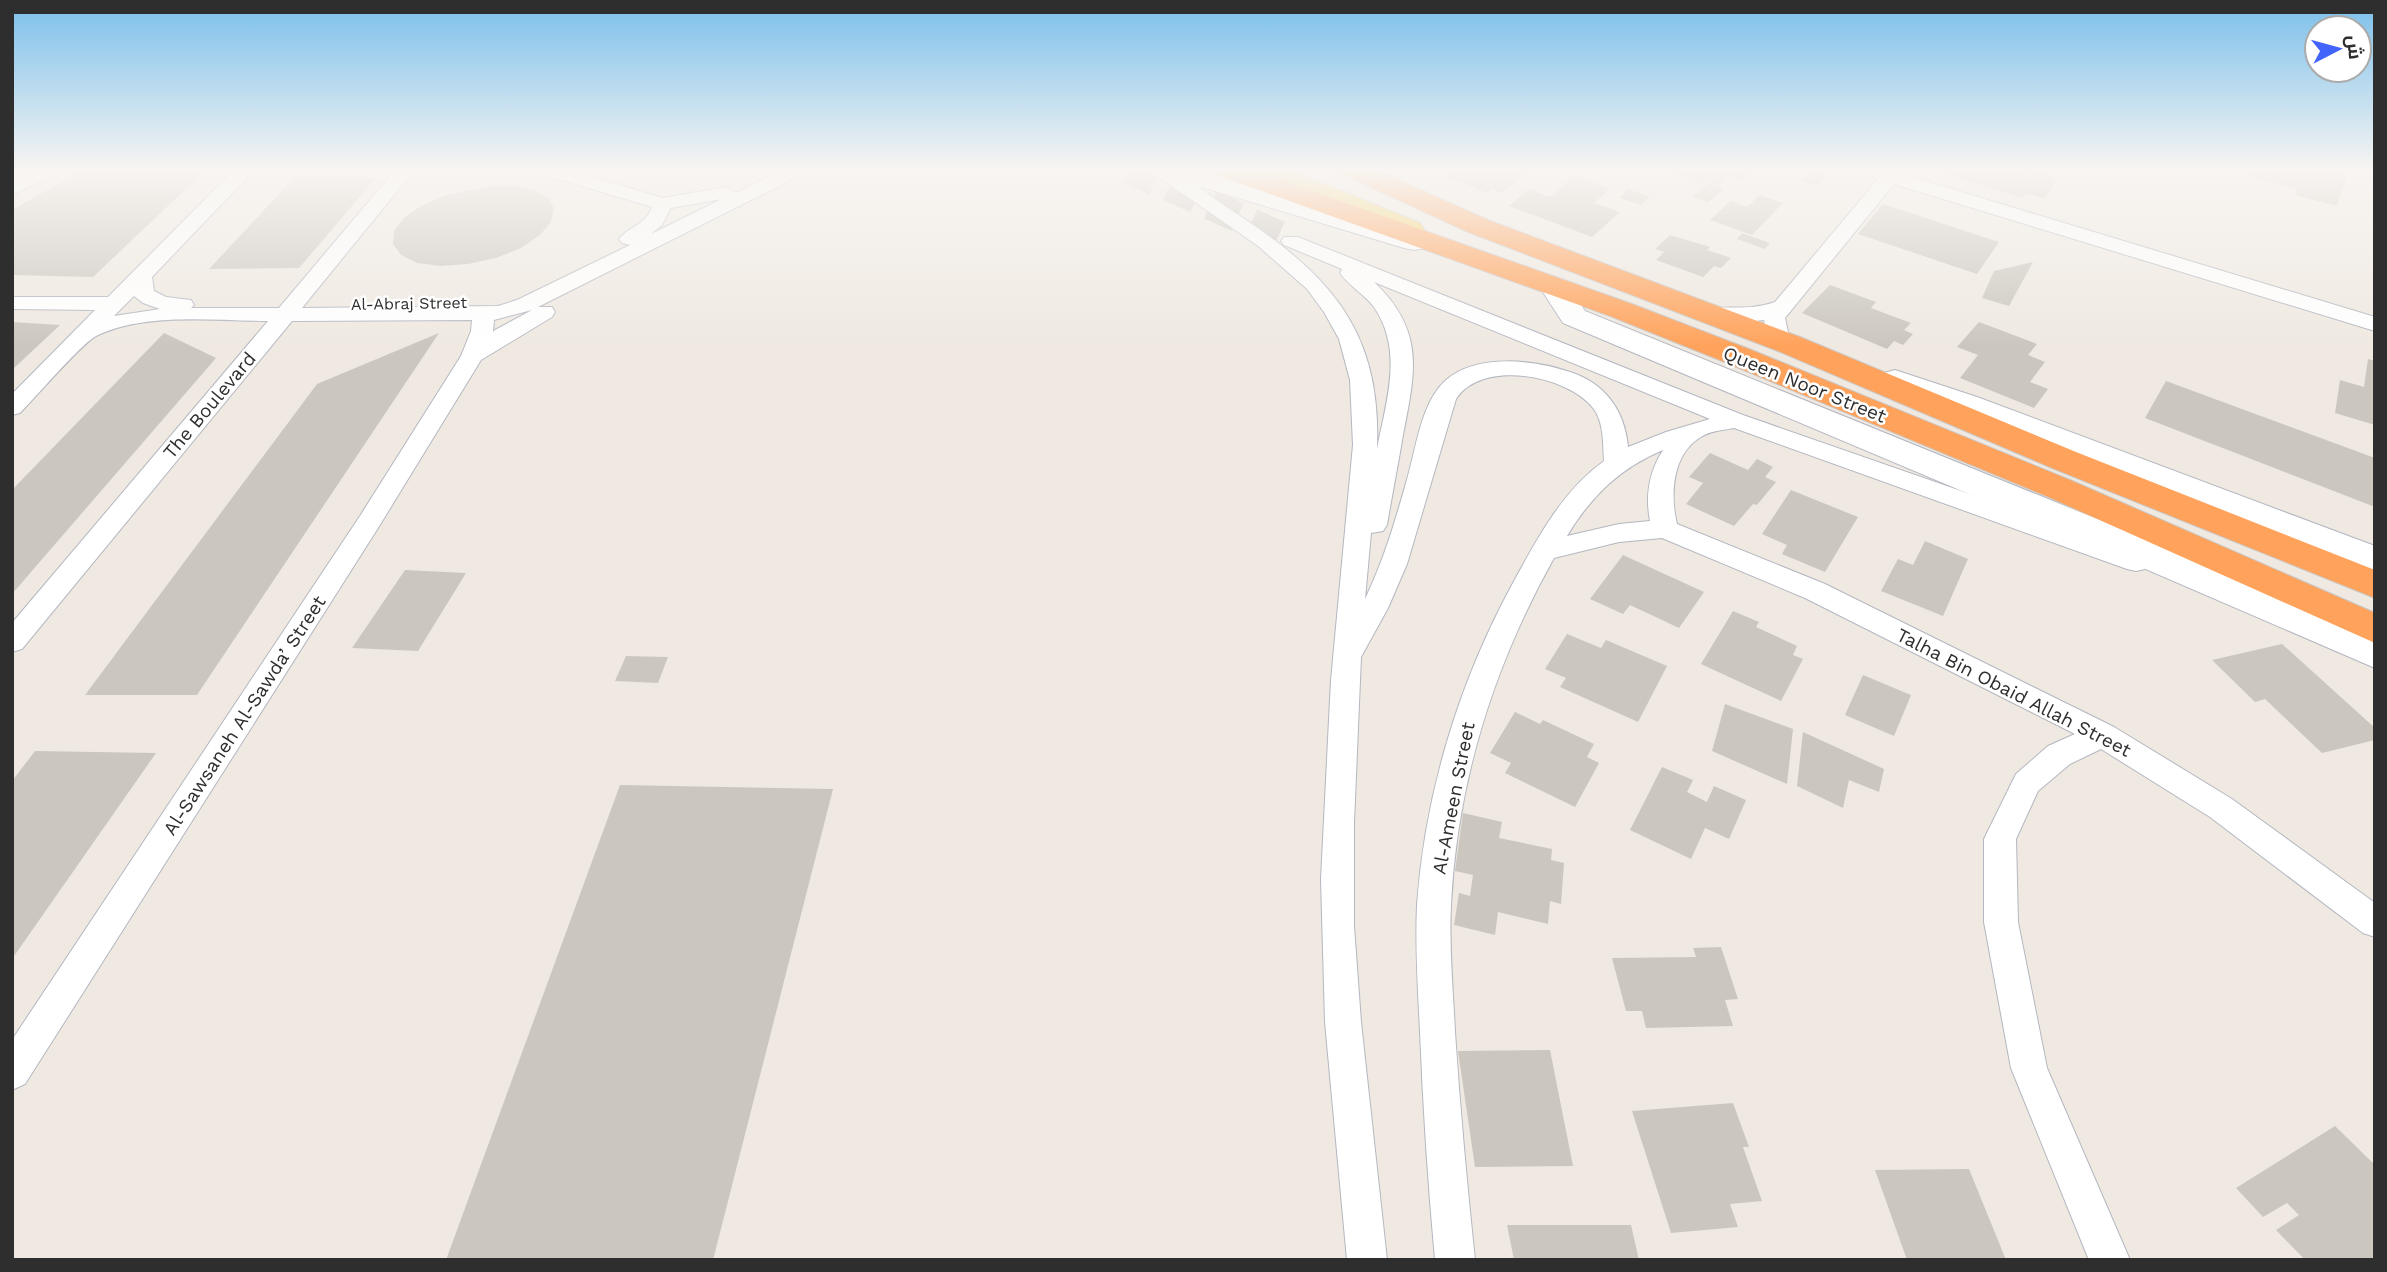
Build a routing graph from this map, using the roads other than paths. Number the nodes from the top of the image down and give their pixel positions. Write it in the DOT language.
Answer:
graph roads {
  1 [pos="189,227"];
  2 [pos="357,227"];
  3 [pos="648,227"];
  4 [pos="680,227"];
  5 [pos="711,227"];
  6 [pos="1240,227"];
  7 [pos="1364,227"];
  8 [pos="1392,227"];
  9 [pos="1407,227"];
  10 [pos="1482,227"];
  11 [pos="1847,227"];
  12 [pos="2069,227"];
  13 [pos="1503,267"];
  14 [pos="142,276"];
  15 [pos="1554,286"];
  16 [pos="12,303"];
  17 [pos="114,304"];
  18 [pos="1780,307"];
  19 [pos="288,309"];
  20 [pos="483,315"];
  21 [pos="1709,315"];
  22 [pos="2375,324"];
  23 [pos="87,332"];
  24 [pos="1788,344"];
  25 [pos="472,356"];
  26 [pos="12,408"];
  27 [pos="1735,420"];
  28 [pos="1693,431"];
  29 [pos="1616,464"];
  30 [pos="1665,528"];
  31 [pos="1544,551"];
  32 [pos="2375,559"];
  33 [pos="2375,585"];
  34 [pos="2301,621"];
  35 [pos="2375,629"];
  36 [pos="12,642"];
  37 [pos="2375,653"];
  38 [pos="1347,654"];
  39 [pos="2103,735"];
  40 [pos="2375,922"];
  41 [pos="12,1072"];
  42 [pos="1367,1260"];
  43 [pos="1455,1260"];
  44 [pos="2110,1260"];
  1 -- 14 [label="street"];
  2 -- 19 [label="street, The Boulevard"];
  3 -- 19 [label="street, Al-Abraj Street"];
  4 -- 20 [label="street"];
  5 -- 25 [label="street, Al-Sawsaneh Al-Sawda’ Street"];
  6 -- 38 [label="street"];
  7 -- 13 [label="street"];
  8 -- 13 [label="highway, Queen Noor Street"];
  9 -- 13 [label="main road"];
  10 -- 21 [label="highway, Queen Noor Street"];
  11 -- 18 [label="street"];
  12 -- 22 [label="street"];
  13 -- 15 [label="highway, Queen Noor Street"];
  14 -- 17 [label="street"];
  14 -- 19 [label="street, Al-Abraj Street"];
  15 -- 34 [label="street"];
  15 -- 35 [label="highway, Queen Noor Street"];
  16 -- 17 [label="street"];
  17 -- 23 [label="street"];
  18 -- 21 [label="street"];
  18 -- 24 [label="street"];
  19 -- 20 [label="street, Al-Abraj Street"];
  19 -- 23 [label="street, Al-Abraj Street"];
  19 -- 36 [label="street, The Boulevard"];
  20 -- 25 [label="street, Al-Sawsaneh Al-Sawda’ Street"];
  21 -- 24 [label="highway, Queen Noor Street"];
  23 -- 26 [label="street"];
  24 -- 32 [label="street"];
  24 -- 33 [label="highway, Queen Noor Street"];
  25 -- 41 [label="street, Al-Sawsaneh Al-Sawda’ Street"];
  27 -- 28 [label="street, Al-Ameen Street"];
  27 -- 34 [label="street"];
  27 -- 38 [label="street"];
  28 -- 29 [label="street, Al-Ameen Street"];
  28 -- 30 [label="street"];
  29 -- 31 [label="street, Al-Ameen Street"];
  29 -- 38 [label="street"];
  30 -- 31 [label="street, Talha Bin Obaid Allah Street"];
  30 -- 39 [label="street, Talha Bin Obaid Allah Street"];
  31 -- 43 [label="street, Al-Ameen Street"];
  34 -- 37 [label="street"];
  38 -- 42 [label="street"];
  39 -- 40 [label="street, Talha Bin Obaid Allah Street"];
  39 -- 44 [label="street"];
}
